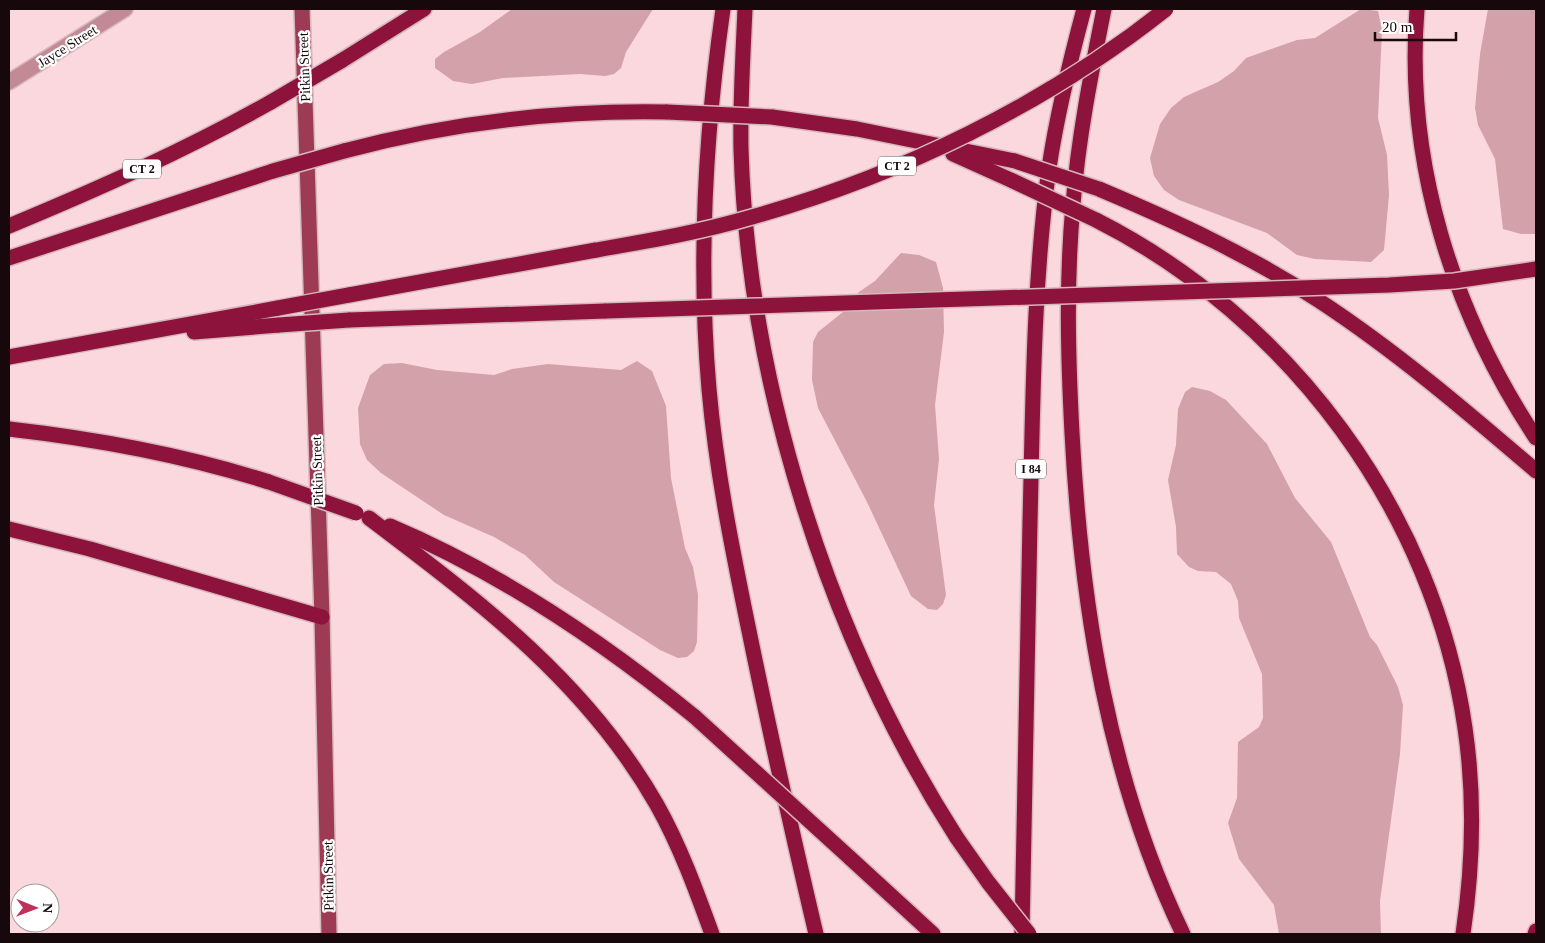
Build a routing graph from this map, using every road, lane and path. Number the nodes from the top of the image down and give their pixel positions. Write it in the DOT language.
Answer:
graph roads {
  1 [pos="125,9"];
  2 [pos="302,9"];
  3 [pos="424,9"];
  4 [pos="723,9"];
  5 [pos="745,9"];
  6 [pos="1084,9"];
  7 [pos="1104,9"];
  8 [pos="1166,9"];
  9 [pos="1417,9"];
  10 [pos="9,82"];
  11 [pos="932,144"];
  12 [pos="9,226"];
  13 [pos="9,258"];
  14 [pos="1536,269"];
  15 [pos="102,340"];
  16 [pos="9,358"];
  17 [pos="9,429"];
  18 [pos="1536,438"];
  19 [pos="1536,470"];
  20 [pos="362,515"];
  21 [pos="9,529"];
  22 [pos="322,617"];
  23 [pos="329,934"];
  24 [pos="712,934"];
  25 [pos="816,934"];
  26 [pos="933,934"];
  27 [pos="1022,934"];
  28 [pos="1029,934"];
  29 [pos="1183,934"];
  30 [pos="1463,934"];
  1 -- 10 [label="street, Jayce Street"];
  2 -- 22 [label="main road, Pitkin Street"];
  3 -- 12 [label="highway, CT 2, bridge"];
  4 -- 25 [label="highway"];
  5 -- 28 [label="highway, bridge"];
  6 -- 27 [label="highway, I 84"];
  7 -- 29 [label="highway"];
  8 -- 15 [label="highway, CT 2, bridge"];
  9 -- 18 [label="highway"];
  11 -- 13 [label="highway, bridge"];
  11 -- 19 [label="highway, bridge"];
  11 -- 30 [label="highway, bridge"];
  14 -- 15 [label="highway, bridge"];
  15 -- 16 [label="highway, CT 2"];
  17 -- 20 [label="highway, bridge"];
  20 -- 24 [label="highway"];
  20 -- 26 [label="highway, bridge"];
  21 -- 22 [label="highway"];
  22 -- 23 [label="main road, Pitkin Street"];
}
